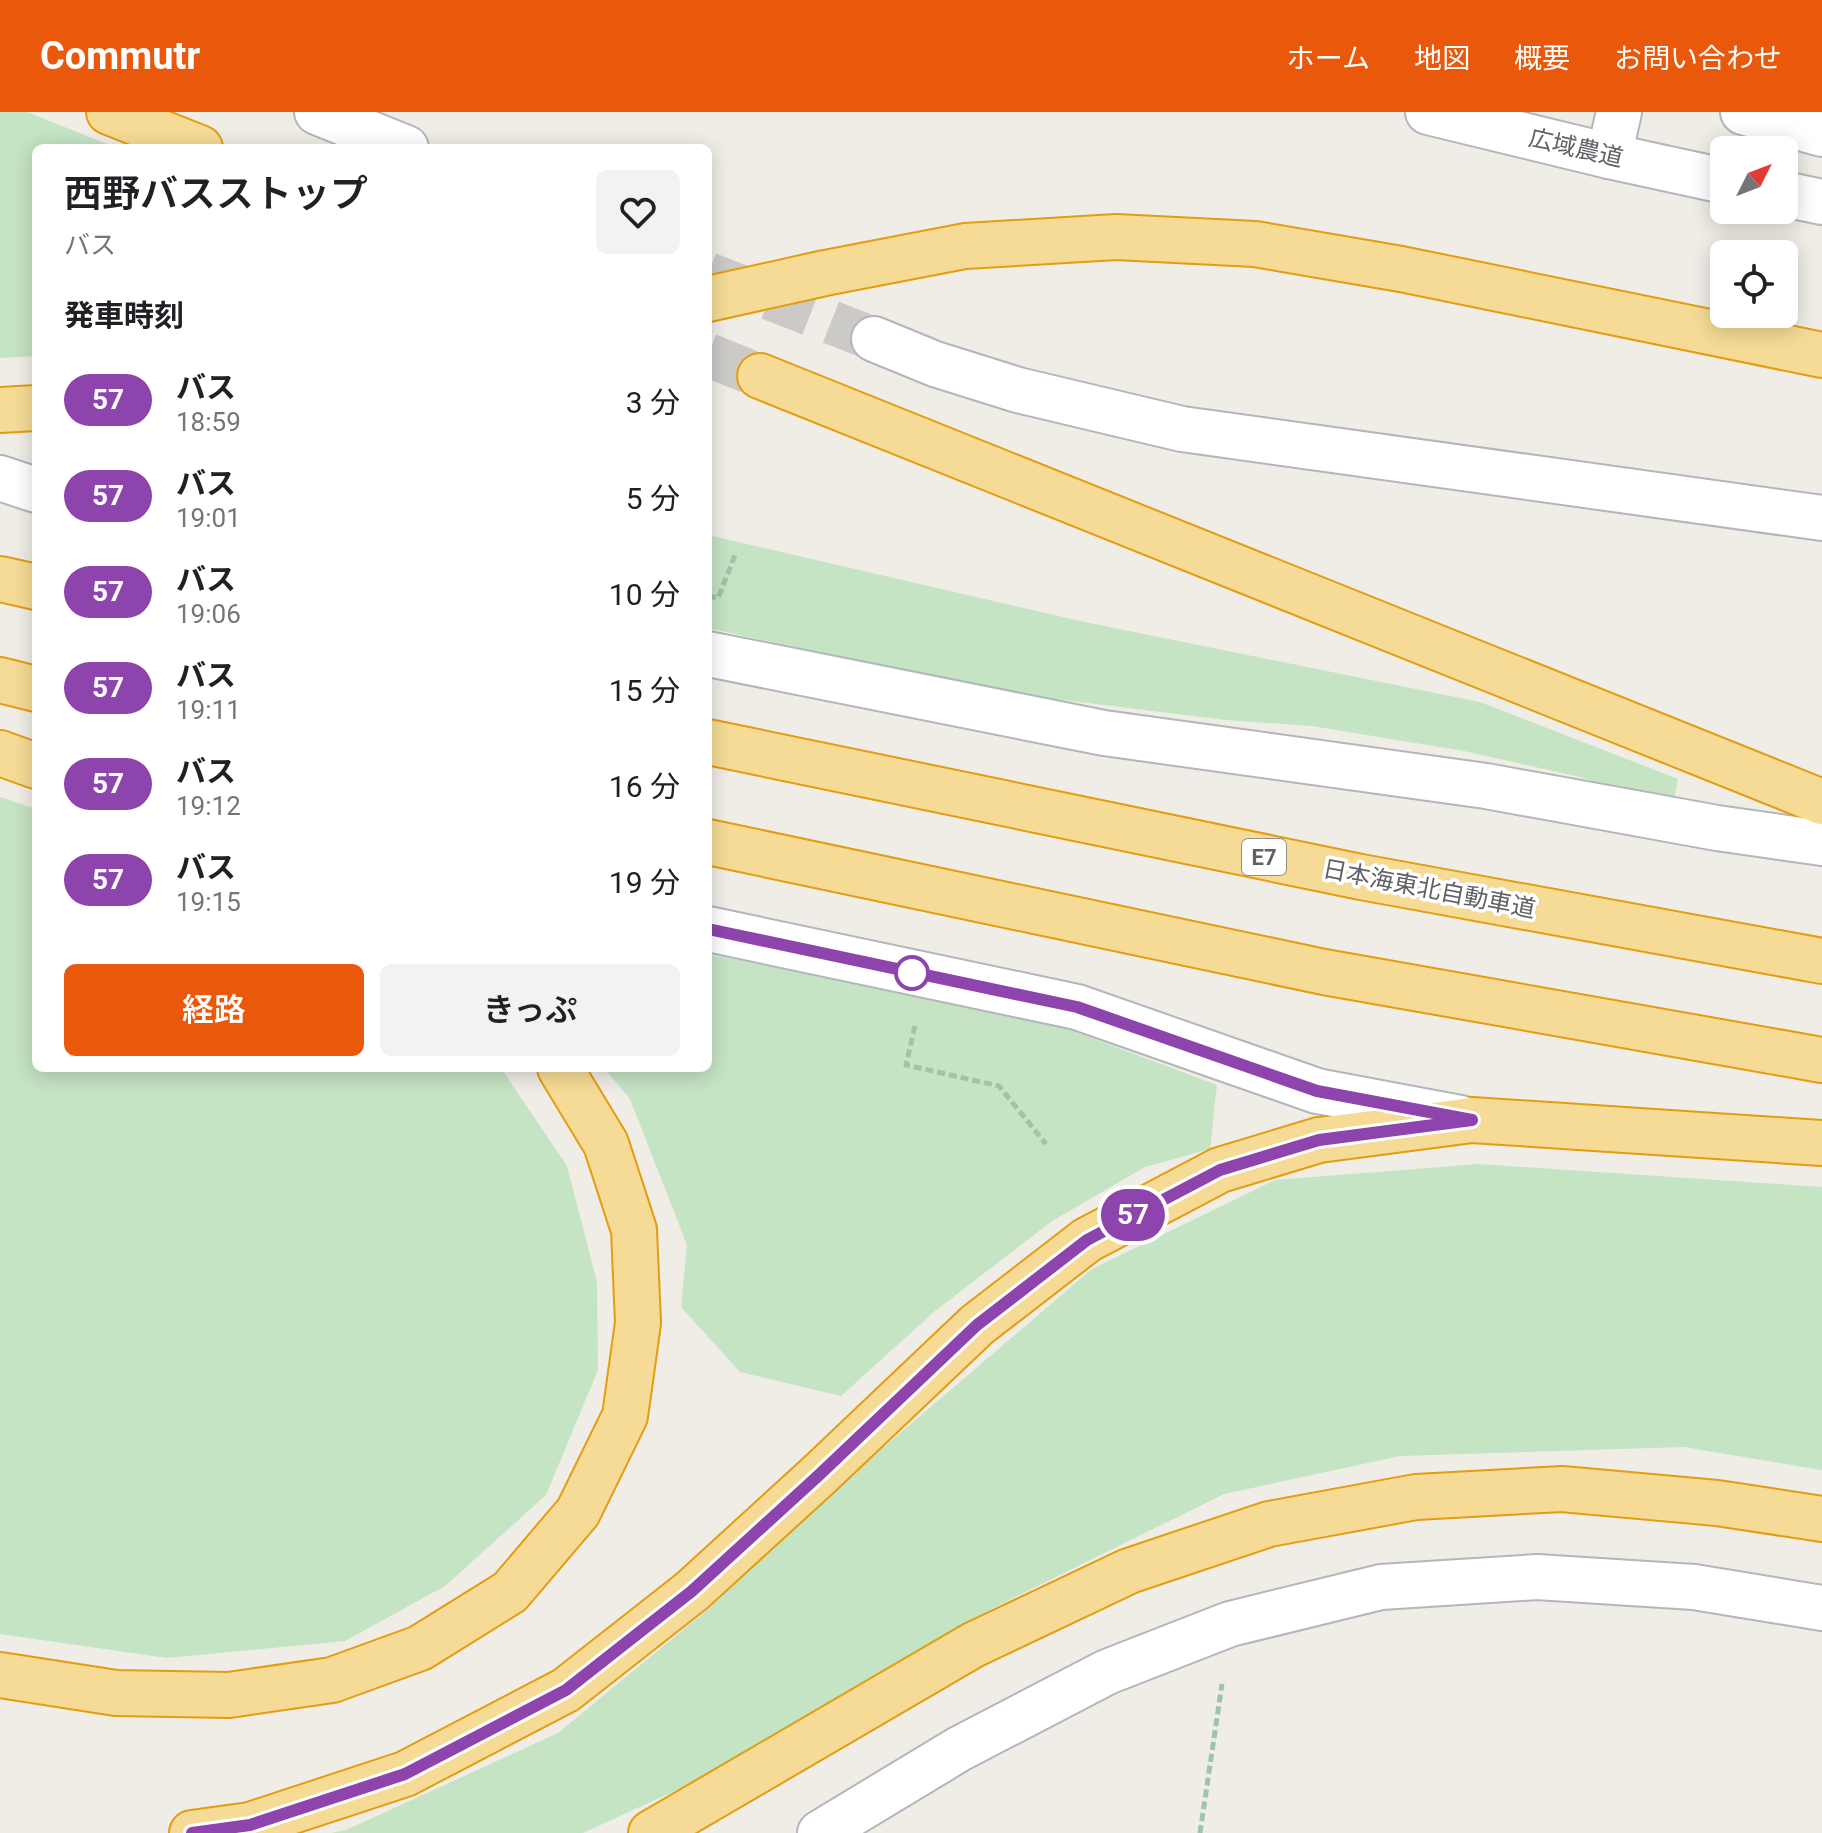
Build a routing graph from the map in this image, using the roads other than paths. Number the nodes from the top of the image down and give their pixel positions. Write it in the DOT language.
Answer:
graph roads {
  1 [pos="109,112"];
  2 [pos="317,112"];
  3 [pos="1428,112"];
  4 [pos="1619,112"];
  5 [pos="1743,112"];
  6 [pos="1822,134"];
  7 [pos="190,144"];
  8 [pos="396,144"];
  9 [pos="1609,156"];
  10 [pos="1710,178"];
  11 [pos="1798,197"];
  12 [pos="1822,202"];
  13 [pos="712,298"];
  14 [pos="874,339"];
  15 [pos="1822,355"];
  16 [pos="760,376"];
  17 [pos="32,408"];
  18 [pos="0,410"];
  19 [pos="0,478"];
  20 [pos="32,489"];
  21 [pos="1822,518"];
  22 [pos="0,579"];
  23 [pos="32,586"];
  24 [pos="712,655"];
  25 [pos="0,680"];
  26 [pos="32,688"];
  27 [pos="712,743"];
  28 [pos="0,753"];
  29 [pos="32,765"];
  30 [pos="1822,802"];
  31 [pos="712,843"];
  32 [pos="1822,843"];
  33 [pos="712,930"];
  34 [pos="1822,961"];
  35 [pos="1822,1060"];
  36 [pos="562,1072"];
  37 [pos="1472,1120"];
  38 [pos="1822,1143"];
  39 [pos="1822,1519"];
  40 [pos="1822,1608"];
  41 [pos="0,1675"];
  42 [pos="192,1833"];
  43 [pos="651,1833"];
  44 [pos="820,1833"];
  1 -- 7 [label="highway"];
  2 -- 8 [label="street"];
  3 -- 9 [label="street, 広域農道"];
  4 -- 9 [label="street"];
  5 -- 6 [label="street"];
  9 -- 10 [label="street, 広域農道"];
  11 -- 12 [label="street"];
  13 -- 15 [label="highway"];
  14 -- 21 [label="street"];
  16 -- 30 [label="highway"];
  17 -- 18 [label="highway"];
  19 -- 20 [label="street"];
  22 -- 23 [label="highway"];
  24 -- 32 [label="street"];
  25 -- 26 [label="highway"];
  27 -- 34 [label="highway, 日本海東北自動車道 / E7"];
  28 -- 29 [label="highway"];
  31 -- 35 [label="highway"];
  33 -- 37 [label="street"];
  36 -- 41 [label="highway"];
  37 -- 38 [label="highway"];
  37 -- 42 [label="highway"];
  39 -- 43 [label="highway"];
  40 -- 44 [label="street"];
}
